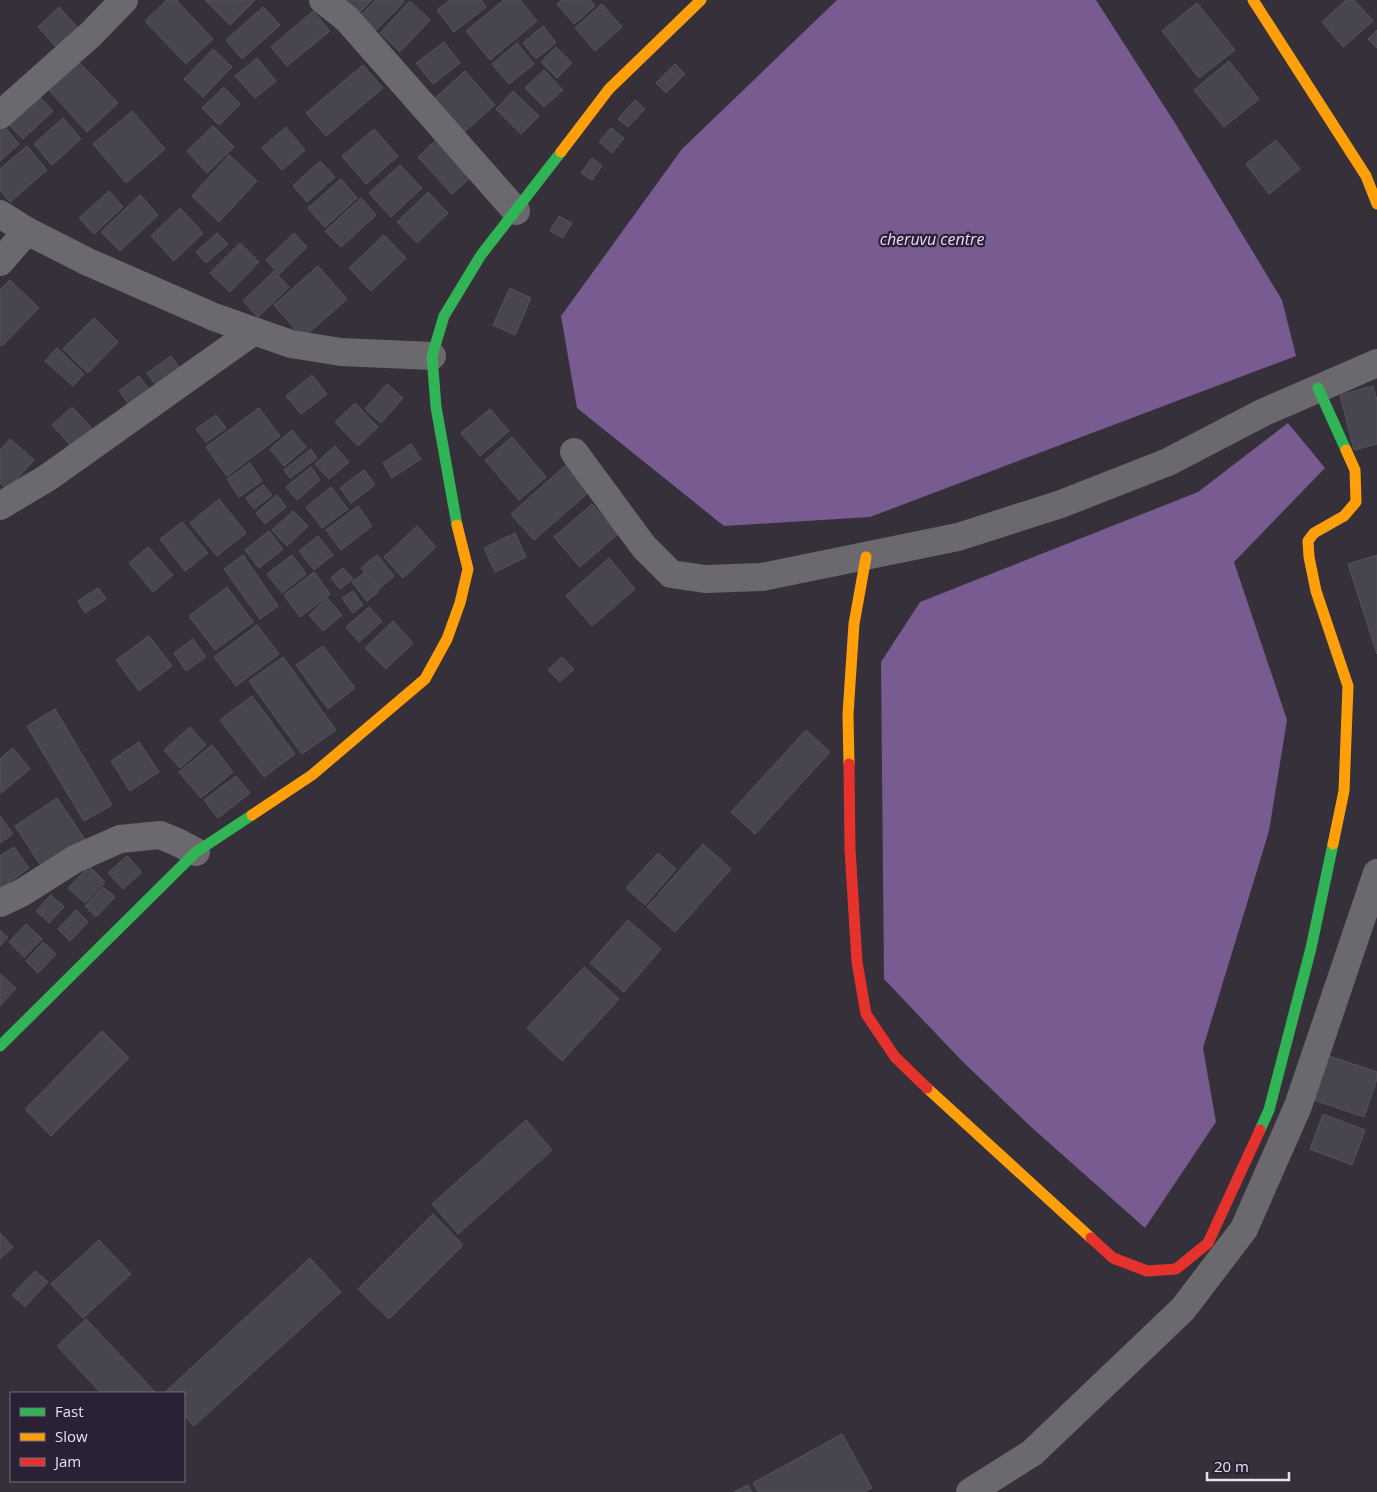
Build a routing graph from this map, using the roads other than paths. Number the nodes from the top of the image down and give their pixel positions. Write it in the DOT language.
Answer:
graph roads {
  1 [pos="124,0"];
  2 [pos="323,0"];
  3 [pos="701,0"];
  4 [pos="1254,0"];
  5 [pos="0,115"];
  6 [pos="1371,172"];
  7 [pos="1377,204"];
  8 [pos="516,211"];
  9 [pos="0,214"];
  10 [pos="27,231"];
  11 [pos="0,262"];
  12 [pos="254,331"];
  13 [pos="432,356"];
  14 [pos="1377,363"];
  15 [pos="1318,388"];
  16 [pos="574,452"];
  17 [pos="0,506"];
  18 [pos="866,557"];
  19 [pos="196,852"];
  20 [pos="1377,873"];
  21 [pos="0,903"];
  22 [pos="0,1046"];
  23 [pos="970,1492"];
  1 -- 5 [label="street"];
  2 -- 8 [label="street"];
  3 -- 8 [label="street"];
  4 -- 6 [label="street"];
  6 -- 7 [label="street"];
  8 -- 13 [label="street"];
  9 -- 10 [label="street"];
  10 -- 11 [label="street"];
  10 -- 12 [label="street"];
  12 -- 13 [label="street"];
  12 -- 17 [label="street"];
  13 -- 19 [label="street"];
  14 -- 15 [label="street"];
  15 -- 18 [label="street"];
  15 -- 18 [label="street"];
  16 -- 18 [label="street"];
  19 -- 21 [label="street"];
  19 -- 22 [label="street"];
  20 -- 23 [label="street"];
}
